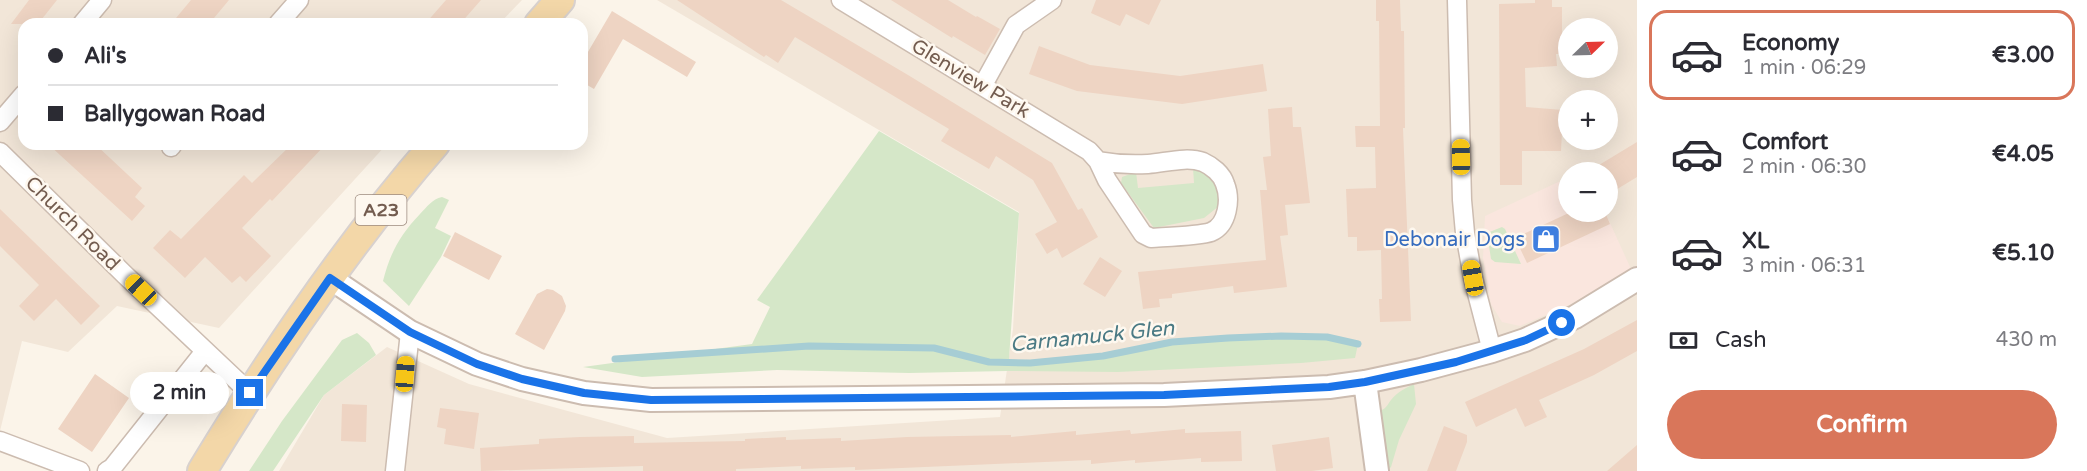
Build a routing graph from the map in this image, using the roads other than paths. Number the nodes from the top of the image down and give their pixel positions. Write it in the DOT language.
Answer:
graph roads {
  1 [pos="102,0"];
  2 [pos="299,0"];
  3 [pos="560,0"];
  4 [pos="841,0"];
  5 [pos="1052,0"];
  6 [pos="1457,0"];
  7 [pos="87,18"];
  8 [pos="283,18"];
  9 [pos="544,18"];
  10 [pos="983,85"];
  11 [pos="18,101"];
  12 [pos="0,122"];
  13 [pos="430,150"];
  14 [pos="0,152"];
  15 [pos="1098,161"];
  16 [pos="330,278"];
  17 [pos="1637,279"];
  18 [pos="410,332"];
  19 [pos="205,351"];
  20 [pos="1492,351"];
  21 [pos="1365,382"];
  22 [pos="250,393"];
  23 [pos="0,441"];
  24 [pos="80,471"];
  25 [pos="107,471"];
  26 [pos="202,471"];
  27 [pos="395,471"];
  28 [pos="1377,471"];
  1 -- 7 [label="street"];
  2 -- 8 [label="street"];
  3 -- 9 [label="main road"];
  4 -- 10 [label="street, Glenview Park"];
  5 -- 10 [label="street"];
  6 -- 20 [label="street"];
  10 -- 15 [label="street, Glenview Park"];
  11 -- 12 [label="street"];
  13 -- 16 [label="main road, A23"];
  14 -- 19 [label="street, Church Road"];
  15 -- 15 [label="street, Glenview Park"];
  16 -- 18 [label="street"];
  16 -- 22 [label="main road, A23"];
  17 -- 20 [label="street"];
  18 -- 21 [label="street"];
  18 -- 27 [label="street"];
  19 -- 22 [label="street, Church Road"];
  19 -- 25 [label="street"];
  20 -- 21 [label="street"];
  21 -- 28 [label="street"];
  22 -- 26 [label="main road, A23"];
  23 -- 24 [label="street"];
}
